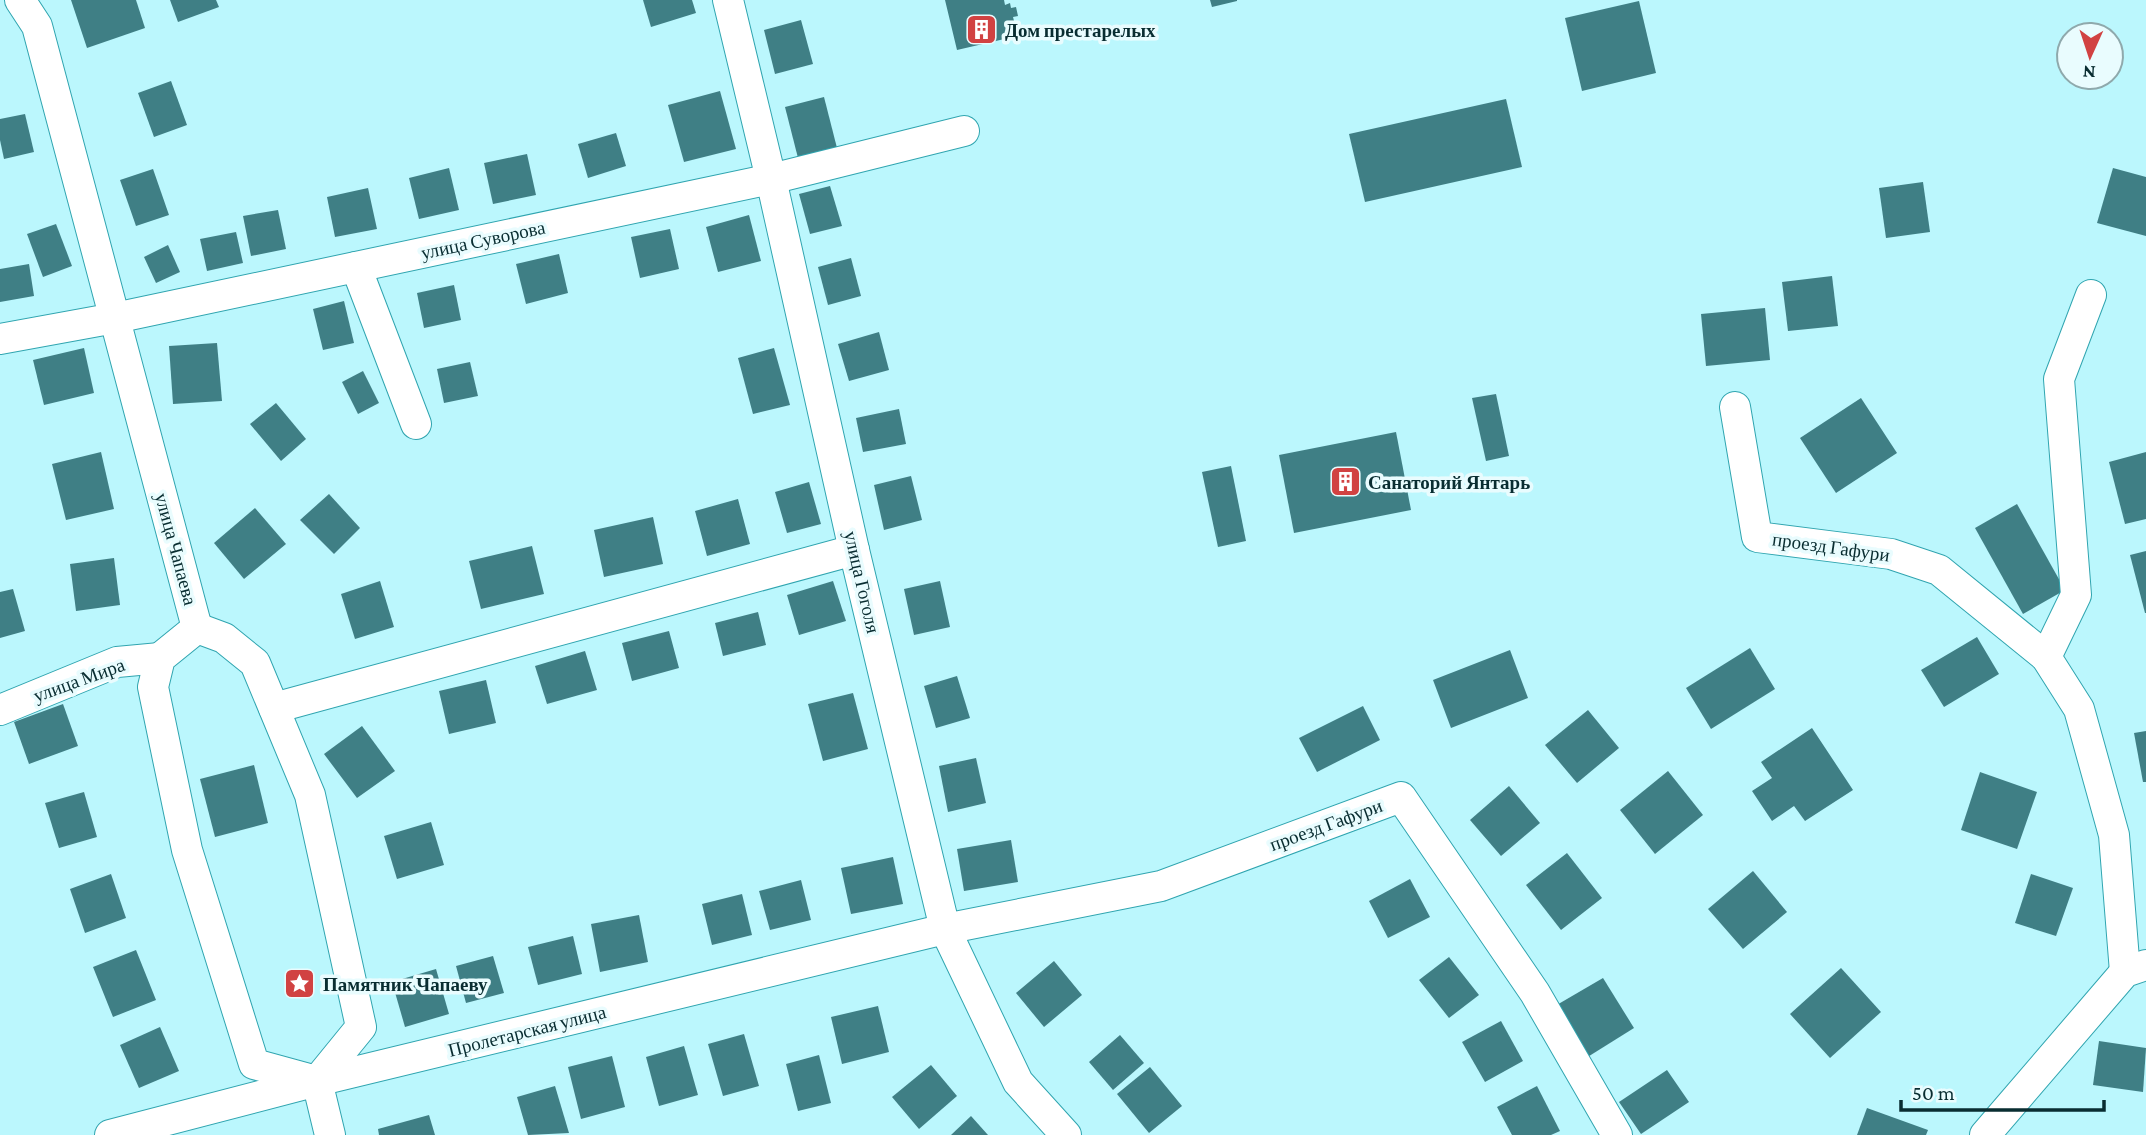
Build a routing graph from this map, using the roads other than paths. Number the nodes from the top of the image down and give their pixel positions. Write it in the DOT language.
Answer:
graph roads {
  1 [pos="20,0"];
  2 [pos="728,0"];
  3 [pos="964,131"];
  4 [pos="771,179"];
  5 [pos="356,267"];
  6 [pos="2091,295"];
  7 [pos="115,318"];
  8 [pos="0,339"];
  9 [pos="1735,407"];
  10 [pos="416,424"];
  11 [pos="854,550"];
  12 [pos="197,628"];
  13 [pos="2046,657"];
  14 [pos="160,658"];
  15 [pos="274,708"];
  16 [pos="0,710"];
  17 [pos="945,929"];
  18 [pos="2136,969"];
  19 [pos="317,1081"];
  20 [pos="110,1135"];
  21 [pos="330,1135"];
  22 [pos="1066,1135"];
  23 [pos="1617,1135"];
  24 [pos="1985,1135"];
  1 -- 7 [label="street, улица Чапаева"];
  2 -- 4 [label="street, улица Гоголя"];
  3 -- 4 [label="street, улица Суворова"];
  4 -- 5 [label="street, улица Суворова"];
  4 -- 11 [label="street, улица Гоголя"];
  5 -- 7 [label="street, улица Суворова"];
  5 -- 10 [label="street"];
  6 -- 13 [label="street"];
  7 -- 8 [label="street, улица Суворова"];
  7 -- 12 [label="street, улица Чапаева"];
  9 -- 13 [label="street, проезд Гафури"];
  11 -- 15 [label="street"];
  11 -- 17 [label="street, улица Гоголя"];
  12 -- 14 [label="street"];
  12 -- 15 [label="street, улица Чапаева"];
  13 -- 18 [label="street, проезд Гафури"];
  14 -- 16 [label="street, улица Мира"];
  14 -- 19 [label="street"];
  15 -- 19 [label="street, улица Чапаева"];
  17 -- 19 [label="street, Пролетарская улица"];
  17 -- 22 [label="street, улица Гоголя"];
  17 -- 23 [label="street, проезд Гафури"];
  18 -- 24 [label="street"];
  19 -- 20 [label="street, Пролетарская улица"];
  19 -- 21 [label="street"];
}
